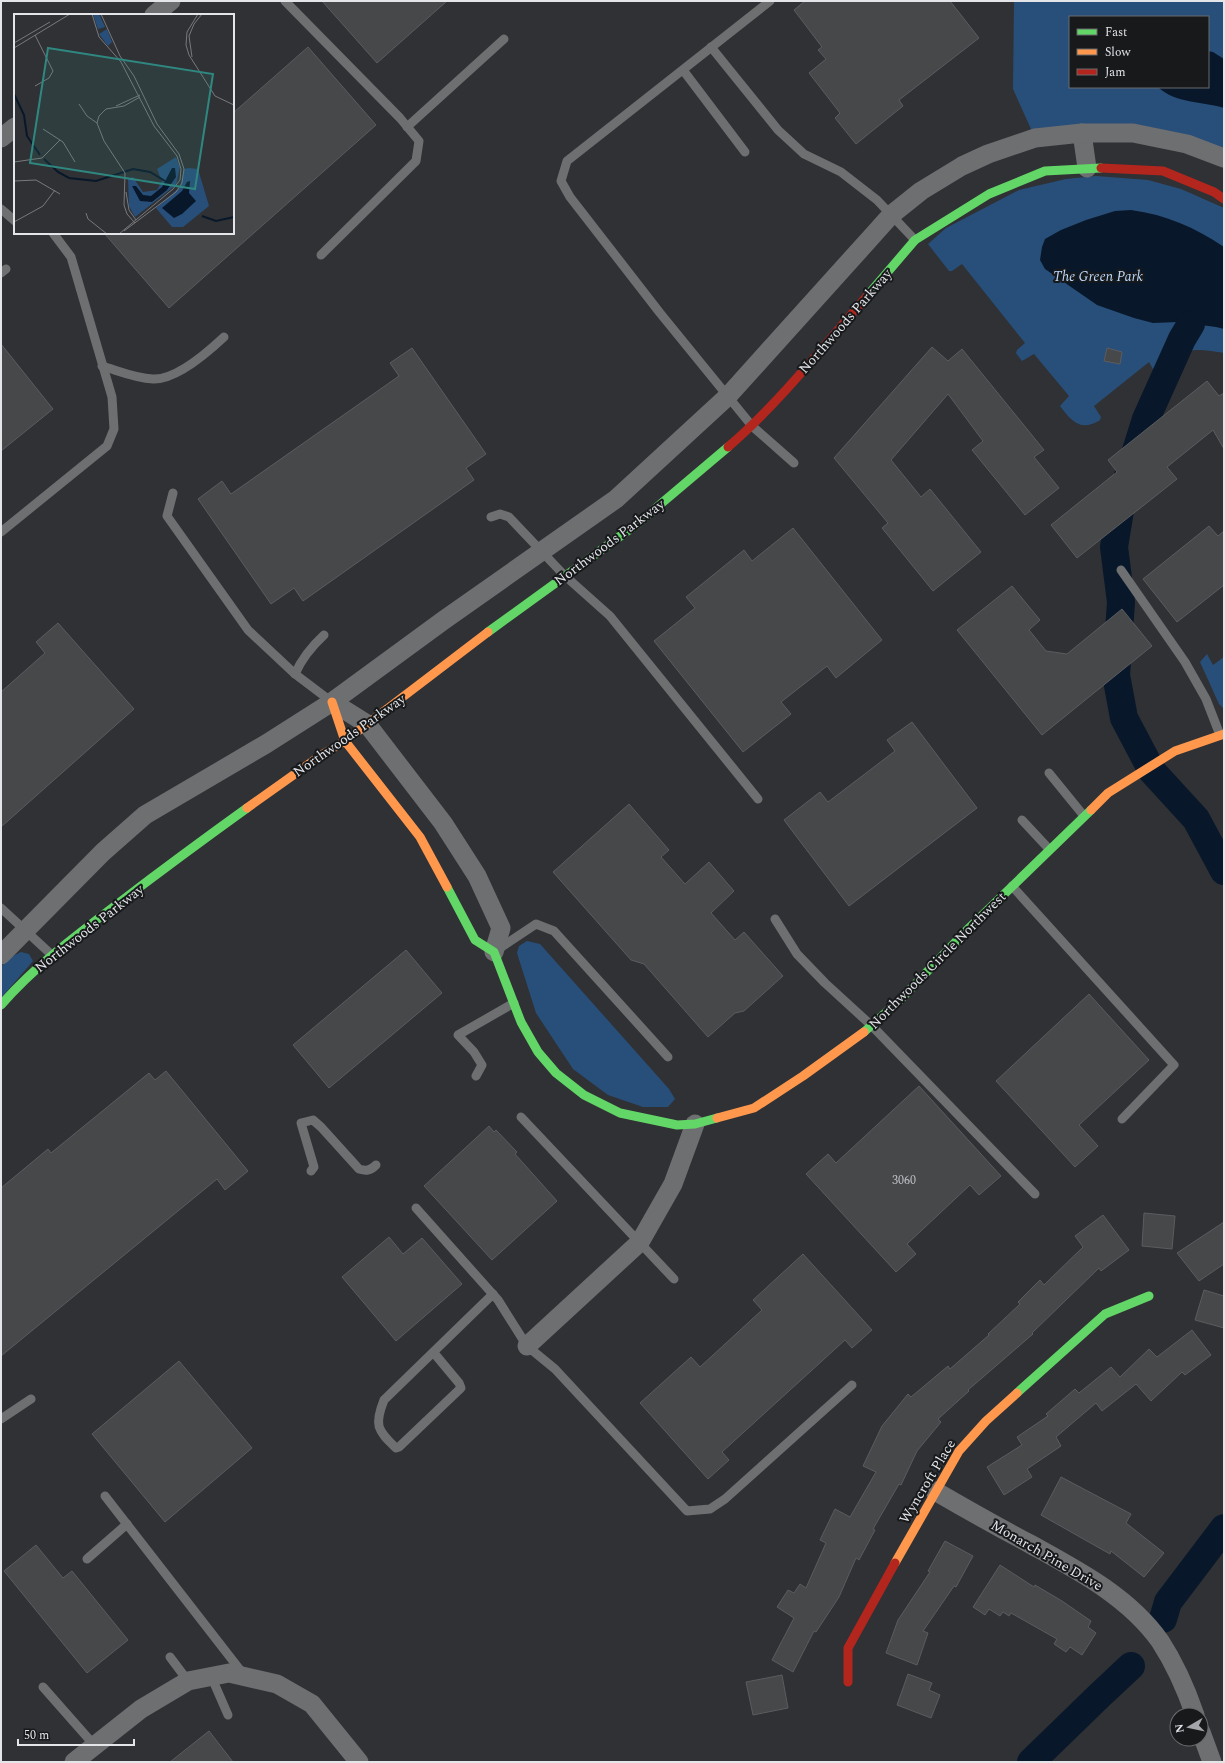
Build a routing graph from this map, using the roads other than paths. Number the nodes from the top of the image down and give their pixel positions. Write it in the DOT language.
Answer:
graph roads {
  1 [pos="171,1"];
  2 [pos="285,1"];
  3 [pos="770,1"];
  4 [pos="155,14"];
  5 [pos="504,39"];
  6 [pos="711,47"];
  7 [pos="683,70"];
  8 [pos="407,127"];
  9 [pos="14,128"];
  10 [pos="1082,133"];
  11 [pos="1,138"];
  12 [pos="745,152"];
  13 [pos="1224,158"];
  14 [pos="1086,168"];
  15 [pos="1224,199"];
  16 [pos="2,212"];
  17 [pos="891,215"];
  18 [pos="14,220"];
  19 [pos="54,234"];
  20 [pos="915,240"];
  21 [pos="321,255"];
  22 [pos="224,337"];
  23 [pos="102,366"];
  24 [pos="728,396"];
  25 [pos="752,426"];
  26 [pos="794,463"];
  27 [pos="173,493"];
  28 [pos="491,517"];
  29 [pos="1,532"];
  30 [pos="542,552"];
  31 [pos="1121,570"];
  32 [pos="564,575"];
  33 [pos="324,635"];
  34 [pos="295,674"];
  35 [pos="332,702"];
  36 [pos="367,724"];
  37 [pos="1222,735"];
  38 [pos="345,741"];
  39 [pos="1049,773"];
  40 [pos="758,799"];
  41 [pos="1084,816"];
  42 [pos="1022,820"];
  43 [pos="1050,849"];
  44 [pos="1012,886"];
  45 [pos="1,908"];
  46 [pos="775,919"];
  47 [pos="24,931"];
  48 [pos="494,952"];
  49 [pos="1,955"];
  50 [pos="53,956"];
  51 [pos="514,1003"];
  52 [pos="1,1005"];
  53 [pos="872,1026"];
  54 [pos="668,1057"];
  55 [pos="476,1076"];
  56 [pos="521,1117"];
  57 [pos="1122,1119"];
  58 [pos="695,1124"];
  59 [pos="376,1165"];
  60 [pos="311,1171"];
  61 [pos="1035,1194"];
  62 [pos="416,1208"];
  63 [pos="640,1242"];
  64 [pos="674,1280"];
  65 [pos="493,1294"];
  66 [pos="1149,1296"];
  67 [pos="527,1346"];
  68 [pos="434,1353"];
  69 [pos="852,1385"];
  70 [pos="31,1399"];
  71 [pos="1,1420"];
  72 [pos="935,1491"];
  73 [pos="105,1496"];
  74 [pos="127,1524"];
  75 [pos="87,1559"];
  76 [pos="170,1657"];
  77 [pos="211,1676"];
  78 [pos="246,1677"];
  79 [pos="188,1682"];
  80 [pos="848,1682"];
  81 [pos="43,1688"];
  82 [pos="1192,1707"];
  83 [pos="228,1715"];
  84 [pos="95,1746"];
  85 [pos="1206,1747"];
  86 [pos="354,1760"];
  87 [pos="76,1761"];
  88 [pos="1212,1762"];
  1 -- 4 [label="street"];
  2 -- 8 [label="lane"];
  3 -- 6 [label="lane"];
  5 -- 8 [label="lane"];
  6 -- 7 [label="lane"];
  6 -- 17 [label="lane"];
  7 -- 12 [label="lane"];
  7 -- 24 [label="lane"];
  8 -- 21 [label="lane"];
  9 -- 11 [label="street"];
  10 -- 13 [label="street"];
  10 -- 14 [label="street"];
  10 -- 17 [label="street"];
  14 -- 15 [label="street, Northwoods Parkway"];
  14 -- 20 [label="street, Northwoods Parkway"];
  16 -- 18 [label="lane"];
  17 -- 20 [label="lane"];
  17 -- 24 [label="street"];
  19 -- 23 [label="lane"];
  20 -- 25 [label="street, Northwoods Parkway"];
  22 -- 23 [label="lane"];
  23 -- 29 [label="lane"];
  24 -- 25 [label="lane"];
  24 -- 30 [label="street"];
  25 -- 26 [label="lane"];
  25 -- 32 [label="street, Northwoods Parkway"];
  27 -- 34 [label="lane"];
  28 -- 30 [label="lane"];
  30 -- 32 [label="lane"];
  30 -- 35 [label="street"];
  31 -- 37 [label="lane"];
  32 -- 36 [label="street, Northwoods Parkway"];
  32 -- 40 [label="lane"];
  33 -- 34 [label="lane"];
  34 -- 35 [label="lane"];
  35 -- 36 [label="street"];
  35 -- 38 [label="street"];
  35 -- 47 [label="street"];
  36 -- 38 [label="street, Northwoods Parkway"];
  36 -- 48 [label="street"];
  37 -- 41 [label="street, Northwoods Circle Northwest"];
  38 -- 48 [label="street"];
  38 -- 50 [label="street, Northwoods Parkway"];
  39 -- 41 [label="lane"];
  41 -- 43 [label="street, Northwoods Circle Northwest"];
  42 -- 43 [label="lane"];
  43 -- 44 [label="street, Northwoods Circle Northwest"];
  44 -- 53 [label="street, Northwoods Circle Northwest"];
  44 -- 57 [label="lane"];
  45 -- 47 [label="lane"];
  46 -- 53 [label="lane"];
  47 -- 49 [label="street"];
  47 -- 50 [label="lane"];
  48 -- 51 [label="street, Northwoods Circle Northwest"];
  48 -- 54 [label="lane"];
  50 -- 52 [label="street, Northwoods Parkway"];
  51 -- 55 [label="lane"];
  51 -- 58 [label="street, Northwoods Circle Northwest"];
  53 -- 58 [label="street, Northwoods Circle Northwest"];
  53 -- 61 [label="lane"];
  56 -- 63 [label="lane"];
  58 -- 63 [label="street"];
  59 -- 60 [label="lane"];
  62 -- 65 [label="lane"];
  63 -- 64 [label="lane"];
  63 -- 67 [label="street"];
  65 -- 67 [label="lane"];
  65 -- 68 [label="lane"];
  66 -- 72 [label="street, Wyncroft Place"];
  67 -- 69 [label="lane"];
  68 -- 68 [label="lane"];
  70 -- 71 [label="lane"];
  72 -- 80 [label="street, Wyncroft Place"];
  72 -- 82 [label="street, Monarch Pine Drive"];
  73 -- 74 [label="lane"];
  74 -- 75 [label="lane"];
  74 -- 78 [label="lane"];
  76 -- 79 [label="lane"];
  77 -- 78 [label="street"];
  77 -- 79 [label="street"];
  77 -- 83 [label="lane"];
  78 -- 86 [label="street"];
  79 -- 84 [label="street"];
  81 -- 84 [label="lane"];
  84 -- 87 [label="street"];
  85 -- 88 [label="street"];
}
